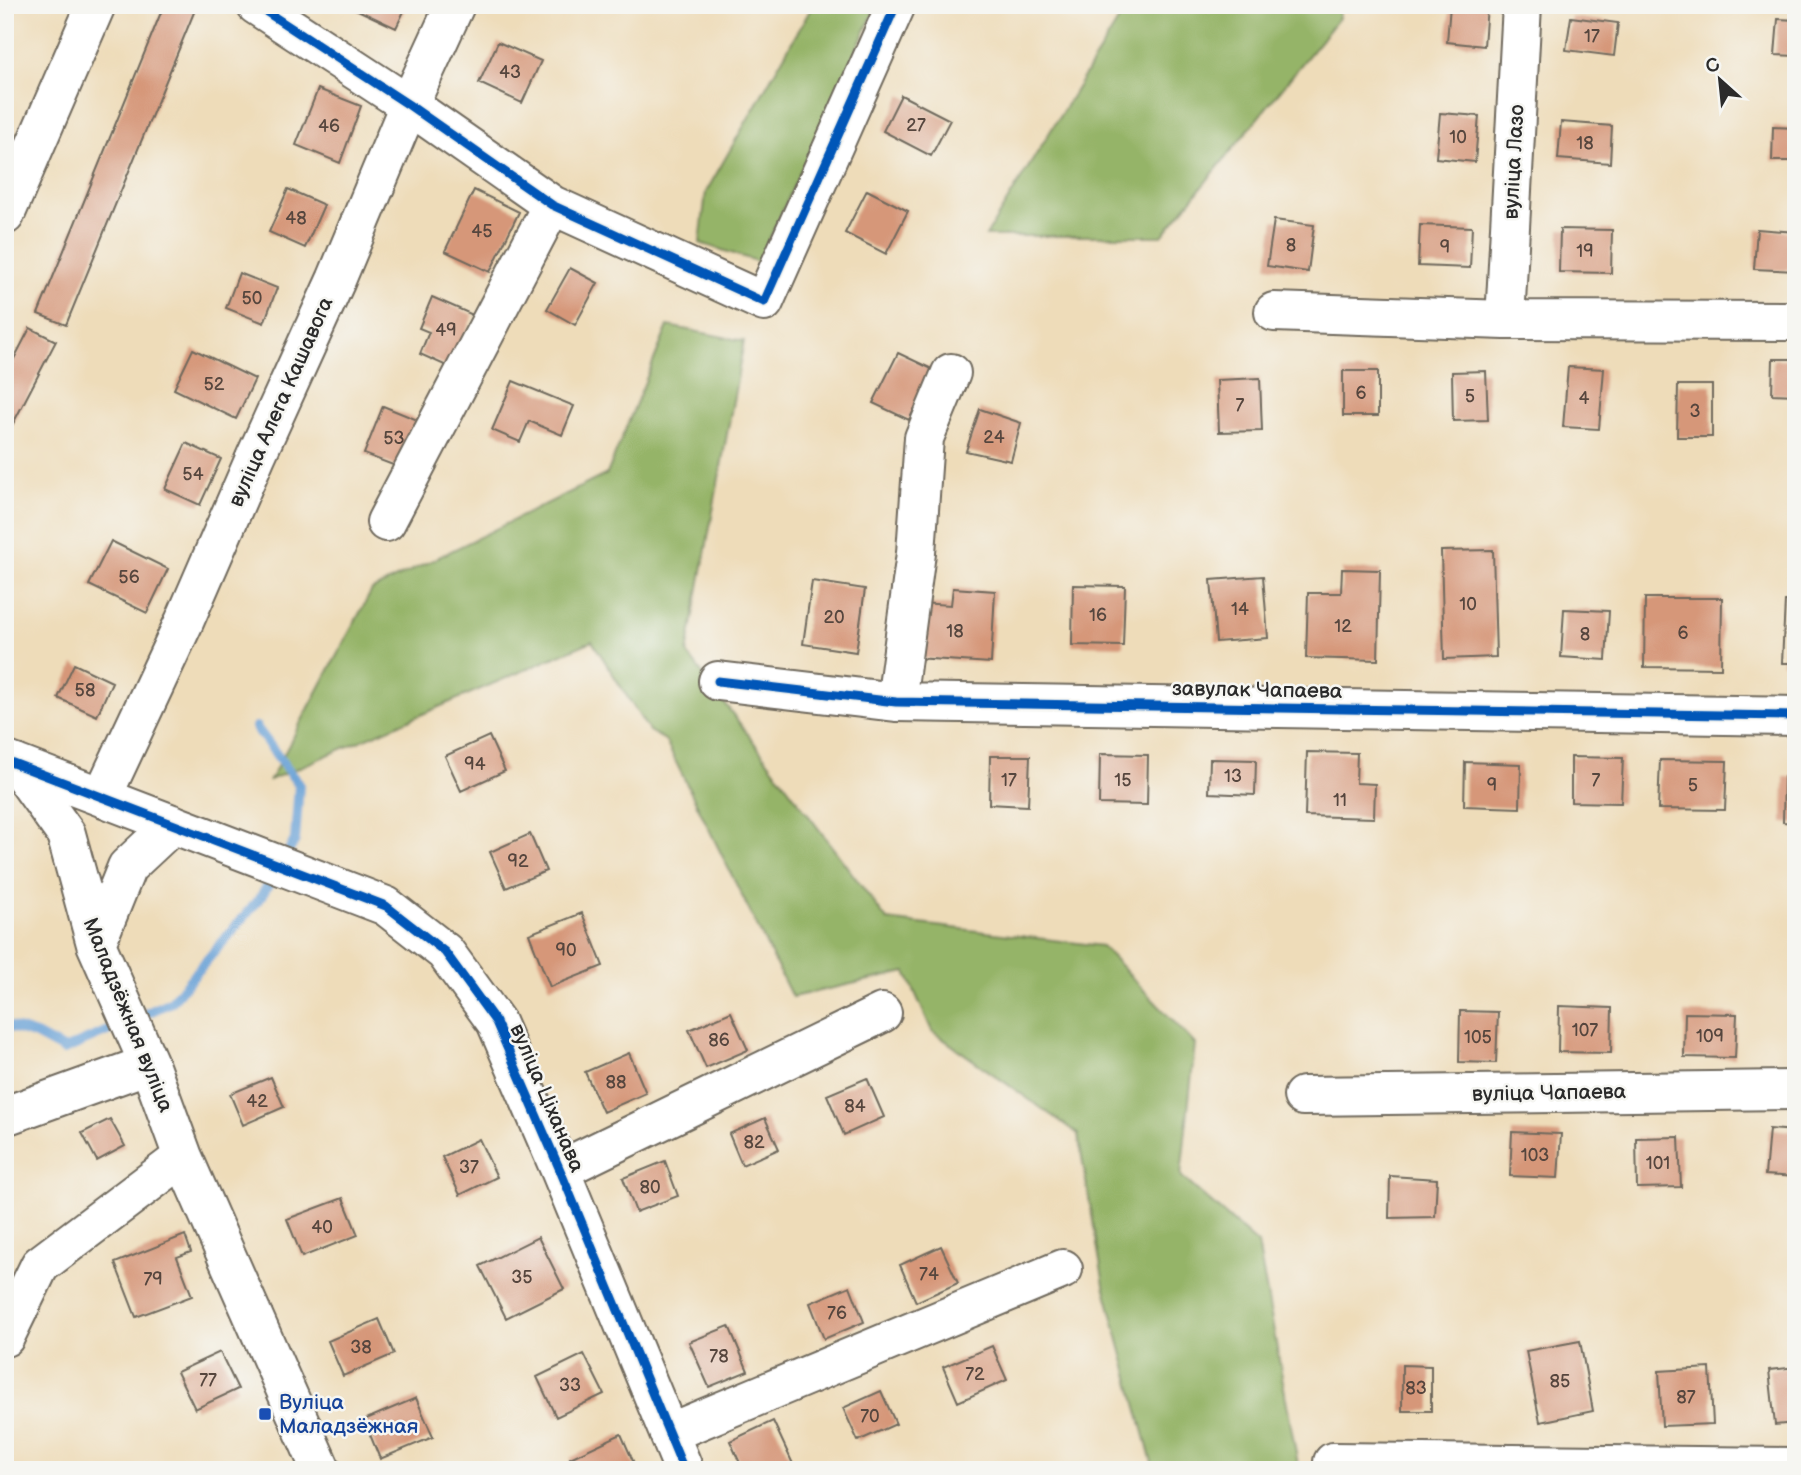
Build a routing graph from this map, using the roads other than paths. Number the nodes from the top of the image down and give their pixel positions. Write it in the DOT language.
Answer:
graph roads {
  1 [pos="96,5"];
  2 [pos="256,5"];
  3 [pos="455,5"];
  4 [pos="896,5"];
  5 [pos="1522,5"];
  6 [pos="409,106"];
  7 [pos="552,205"];
  8 [pos="5,215"];
  9 [pos="1274,312"];
  10 [pos="1505,320"];
  11 [pos="1796,321"];
  12 [pos="951,373"];
  13 [pos="386,522"];
  14 [pos="718,681"];
  15 [pos="896,702"];
  16 [pos="1796,716"];
  17 [pos="11,762"];
  18 [pos="102,797"];
  19 [pos="173,824"];
  20 [pos="96,944"];
  21 [pos="882,1013"];
  22 [pos="149,1064"];
  23 [pos="1796,1090"];
  24 [pos="1303,1096"];
  25 [pos="5,1116"];
  26 [pos="183,1157"];
  27 [pos="560,1170"];
  28 [pos="1063,1269"];
  29 [pos="5,1336"];
  30 [pos="669,1433"];
  31 [pos="1332,1462"];
  32 [pos="1796,1468"];
  33 [pos="321,1470"];
  34 [pos="684,1470"];
  1 -- 8 [label="street"];
  2 -- 6 [label="street"];
  3 -- 6 [label="street, вуліца Алега Кашавога"];
  4 -- 7 [label="street"];
  5 -- 10 [label="street, вуліца Лазо"];
  6 -- 7 [label="street"];
  6 -- 18 [label="street, вуліца Алега Кашавога"];
  7 -- 13 [label="street"];
  9 -- 10 [label="street"];
  10 -- 11 [label="street"];
  12 -- 15 [label="street"];
  14 -- 15 [label="street, завулак Чапаева"];
  15 -- 16 [label="street, завулак Чапаева"];
  17 -- 18 [label="street, вуліца Ціханава"];
  17 -- 20 [label="street, Маладзёжная вуліца"];
  18 -- 19 [label="street, вуліца Ціханава"];
  19 -- 20 [label="street"];
  19 -- 27 [label="street, вуліца Ціханава"];
  20 -- 22 [label="street, Маладзёжная вуліца"];
  21 -- 27 [label="street, вуліца Ціханава"];
  22 -- 25 [label="street"];
  22 -- 26 [label="street, Маладзёжная вуліца"];
  23 -- 24 [label="street, вуліца Чапаева"];
  26 -- 29 [label="street"];
  26 -- 33 [label="street, Маладзёжная вуліца"];
  27 -- 30 [label="street, вуліца Ціханава"];
  28 -- 30 [label="street"];
  30 -- 34 [label="street, вуліца Ціханава"];
  31 -- 32 [label="street"];
}
